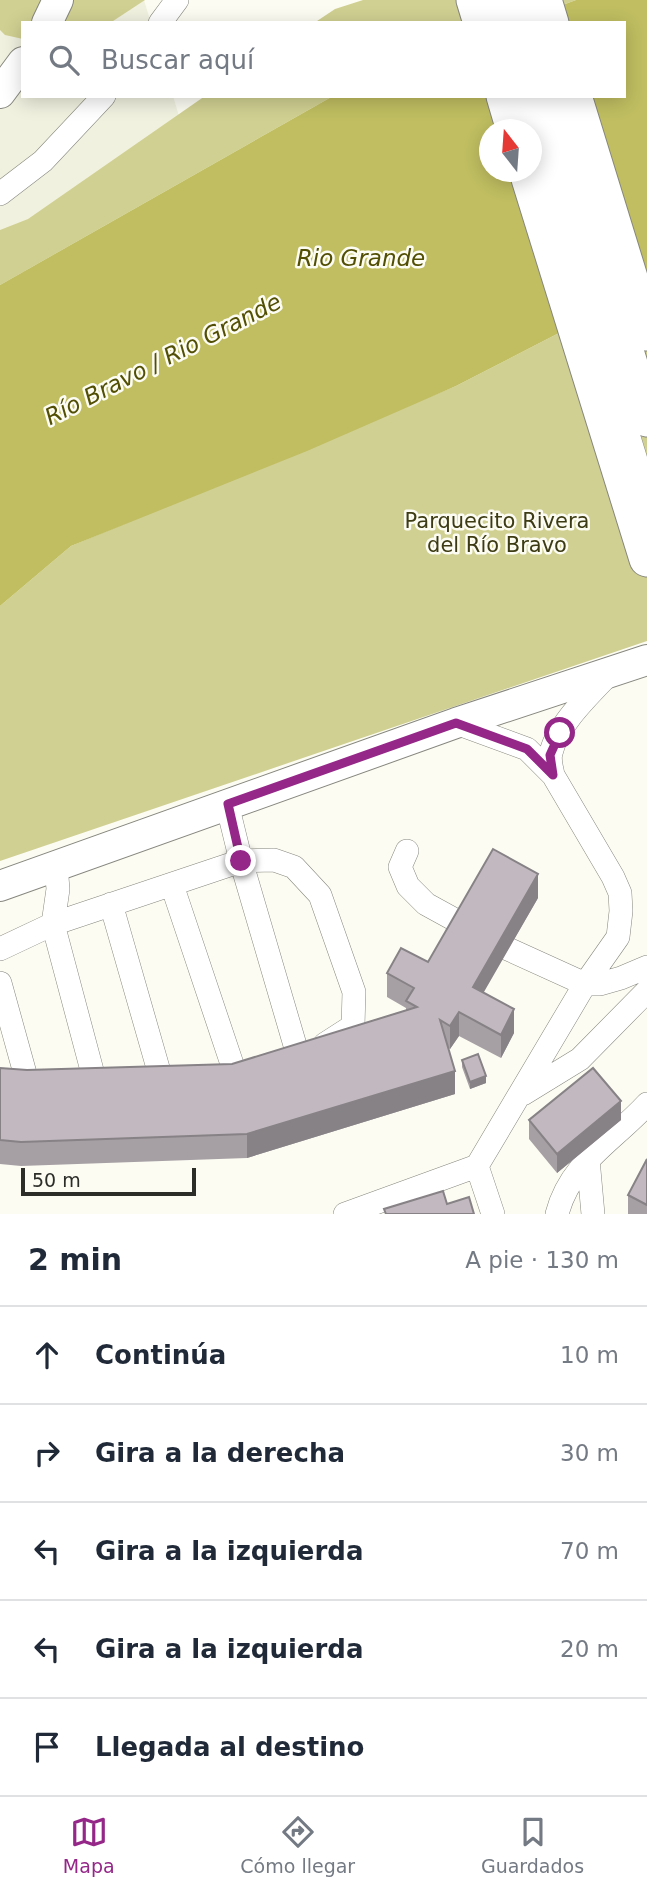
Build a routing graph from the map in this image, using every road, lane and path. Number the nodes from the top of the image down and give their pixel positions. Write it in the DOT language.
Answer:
graph roads {
  1 [pos="58,0"];
  2 [pos="177,0"];
  3 [pos="474,0"];
  4 [pos="494,0"];
  5 [pos="517,0"];
  6 [pos="544,0"];
  7 [pos="48,21"];
  8 [pos="161,21"];
  9 [pos="480,21"];
  10 [pos="500,21"];
  11 [pos="523,21"];
  12 [pos="550,21"];
  13 [pos="21,65"];
  14 [pos="0,93"];
  15 [pos="102,98"];
  16 [pos="504,98"];
  17 [pos="525,98"];
  18 [pos="548,98"];
  19 [pos="575,98"];
  20 [pos="510,119"];
  21 [pos="530,182"];
  22 [pos="0,194"];
  23 [pos="647,333"];
  24 [pos="647,419"];
  25 [pos="647,496"];
  26 [pos="647,559"];
  27 [pos="647,660"];
  28 [pos="613,670"];
  29 [pos="456,723"];
  30 [pos="553,775"];
  31 [pos="228,804"];
  32 [pos="407,851"];
  33 [pos="241,861"];
  34 [pos="56,866"];
  35 [pos="172,885"];
  36 [pos="0,886"];
  37 [pos="111,904"];
  38 [pos="53,924"];
  39 [pos="0,948"];
  40 [pos="647,967"];
  41 [pos="0,983"];
  42 [pos="585,984"];
  43 [pos="647,991"];
  44 [pos="297,1052"];
  45 [pos="254,1063"];
  46 [pos="207,1072"];
  47 [pos="183,1074"];
  48 [pos="160,1075"];
  49 [pos="0,1076"];
  50 [pos="26,1077"];
  51 [pos="94,1078"];
  52 [pos="520,1095"];
  53 [pos="647,1104"];
  54 [pos="588,1160"];
  55 [pos="477,1166"];
  56 [pos="345,1214"];
  57 [pos="492,1214"];
  58 [pos="557,1214"];
  59 [pos="593,1214"];
  1 -- 7 [label="main road"];
  2 -- 8 [label="street"];
  3 -- 9 [label="highway"];
  4 -- 10 [label="street"];
  5 -- 11 [label="highway"];
  6 -- 12 [label="highway"];
  13 -- 14 [label="main road"];
  15 -- 22 [label="street"];
  16 -- 20 [label="highway"];
  17 -- 25 [label="street"];
  18 -- 24 [label="highway"];
  19 -- 23 [label="highway"];
  21 -- 26 [label="highway"];
  27 -- 28 [label="main road"];
  28 -- 29 [label="main road"];
  28 -- 30 [label="street"];
  29 -- 30 [label="street"];
  29 -- 31 [label="main road"];
  30 -- 42 [label="street"];
  31 -- 33 [label="street"];
  31 -- 34 [label="main road"];
  32 -- 42 [label="street"];
  33 -- 35 [label="street"];
  33 -- 44 [label="street"];
  33 -- 44 [label="street"];
  34 -- 36 [label="main road"];
  34 -- 38 [label="street"];
  35 -- 37 [label="street"];
  35 -- 45 [label="street"];
  37 -- 38 [label="street"];
  37 -- 48 [label="street"];
  38 -- 39 [label="street"];
  38 -- 51 [label="street"];
  40 -- 42 [label="street"];
  41 -- 50 [label="street"];
  42 -- 52 [label="street"];
  43 -- 52 [label="street"];
  44 -- 45 [label="street"];
  45 -- 46 [label="street"];
  47 -- 48 [label="street"];
  48 -- 51 [label="street"];
  49 -- 50 [label="street"];
  50 -- 51 [label="street"];
  52 -- 55 [label="street"];
  53 -- 54 [label="street"];
  54 -- 58 [label="street"];
  54 -- 59 [label="street"];
  55 -- 56 [label="street"];
  55 -- 57 [label="street"];
}
